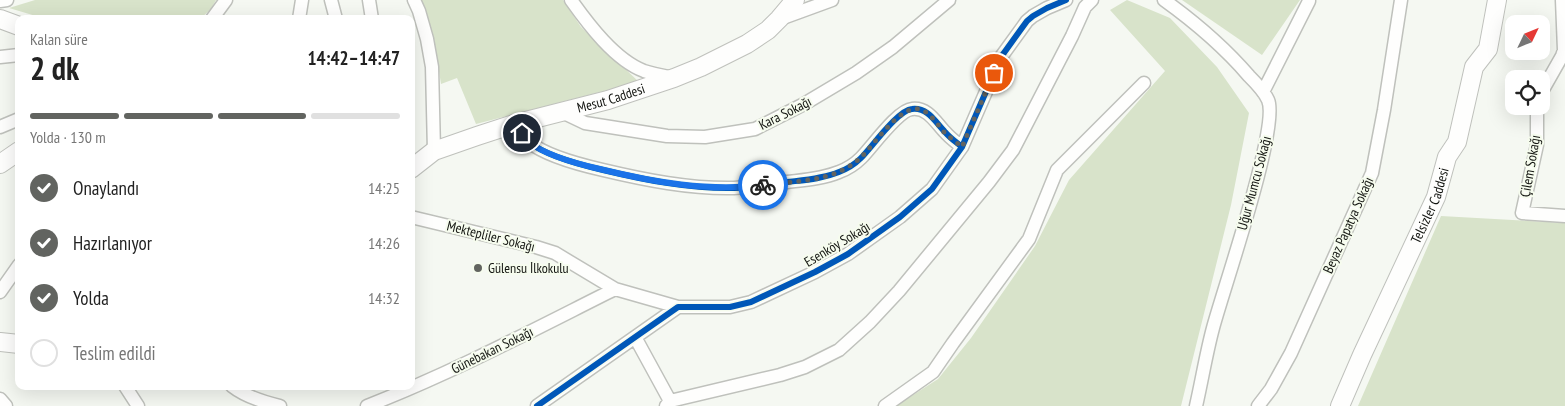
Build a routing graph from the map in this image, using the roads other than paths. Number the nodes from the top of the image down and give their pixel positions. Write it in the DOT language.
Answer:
graph roads {
  1 [pos="7,0"];
  2 [pos="226,0"];
  3 [pos="302,0"];
  4 [pos="331,0"];
  5 [pos="369,0"];
  6 [pos="414,0"];
  7 [pos="571,0"];
  8 [pos="795,0"];
  9 [pos="832,0"];
  10 [pos="949,0"];
  11 [pos="1066,0"];
  12 [pos="1092,0"];
  13 [pos="1164,0"];
  14 [pos="1400,0"];
  15 [pos="1497,0"];
  16 [pos="1562,0"];
  17 [pos="0,1"];
  18 [pos="1309,1"];
  19 [pos="215,15"];
  20 [pos="300,15"];
  21 [pos="335,15"];
  22 [pos="371,15"];
  23 [pos="0,19"];
  24 [pos="779,19"];
  25 [pos="15,25"];
  26 [pos="15,55"];
  27 [pos="0,57"];
  28 [pos="1550,77"];
  29 [pos="674,78"];
  30 [pos="1144,83"];
  31 [pos="1263,92"];
  32 [pos="562,112"];
  33 [pos="1537,115"];
  34 [pos="15,121"];
  35 [pos="514,124"];
  36 [pos="0,127"];
  37 [pos="962,147"];
  38 [pos="434,151"];
  39 [pos="15,154"];
  40 [pos="0,164"];
  41 [pos="415,166"];
  42 [pos="1565,216"];
  43 [pos="415,218"];
  44 [pos="15,271"];
  45 [pos="615,289"];
  46 [pos="0,292"];
  47 [pos="678,307"];
  48 [pos="635,337"];
  49 [pos="0,342"];
  50 [pos="15,344"];
  51 [pos="415,386"];
  52 [pos="128,390"];
  53 [pos="237,390"];
  54 [pos="405,390"];
  55 [pos="0,399"];
  56 [pos="668,404"];
  57 [pos="6,406"];
  58 [pos="138,406"];
  59 [pos="280,406"];
  60 [pos="367,406"];
  61 [pos="537,406"];
  62 [pos="884,406"];
  63 [pos="1196,406"];
  64 [pos="1258,406"];
  65 [pos="1340,406"];
  1 -- 17 [label="street"];
  2 -- 19 [label="street"];
  3 -- 20 [label="street"];
  4 -- 21 [label="street"];
  5 -- 22 [label="street"];
  6 -- 38 [label="street"];
  7 -- 29 [label="street"];
  8 -- 24 [label="street, Mesut Caddesi"];
  9 -- 24 [label="street"];
  10 -- 32 [label="street, Kara Sokağı"];
  11 -- 37 [label="street, Esenköy Sokağı"];
  12 -- 56 [label="street"];
  13 -- 31 [label="street, Uğur Mumcu Sokağı"];
  14 -- 64 [label="street, Beyaz Papatya Sokağı"];
  15 -- 65 [label="street, Telsizler Caddesi"];
  16 -- 28 [label="street"];
  18 -- 31 [label="street"];
  23 -- 25 [label="street"];
  24 -- 29 [label="street, Mesut Caddesi"];
  26 -- 27 [label="street"];
  29 -- 32 [label="street, Mesut Caddesi"];
  30 -- 62 [label="street"];
  31 -- 63 [label="street, Uğur Mumcu Sokağı"];
  32 -- 35 [label="street, Mesut Caddesi"];
  33 -- 42 [label="street, Çilem Sokağı"];
  34 -- 36 [label="street"];
  35 -- 37 [label="street"];
  35 -- 38 [label="street, Mesut Caddesi"];
  37 -- 47 [label="street, Esenköy Sokağı"];
  38 -- 41 [label="street, Mesut Caddesi"];
  39 -- 40 [label="street"];
  43 -- 45 [label="street, Mektepliler Sokağı"];
  44 -- 46 [label="street"];
  45 -- 47 [label="street, Mektepliler Sokağı"];
  45 -- 51 [label="street, Günebakan Sokağı"];
  47 -- 48 [label="street"];
  48 -- 56 [label="street"];
  48 -- 61 [label="street"];
  49 -- 50 [label="street"];
  52 -- 58 [label="street"];
  53 -- 59 [label="street"];
  54 -- 60 [label="street, Günebakan Sokağı"];
  55 -- 57 [label="street"];
}
